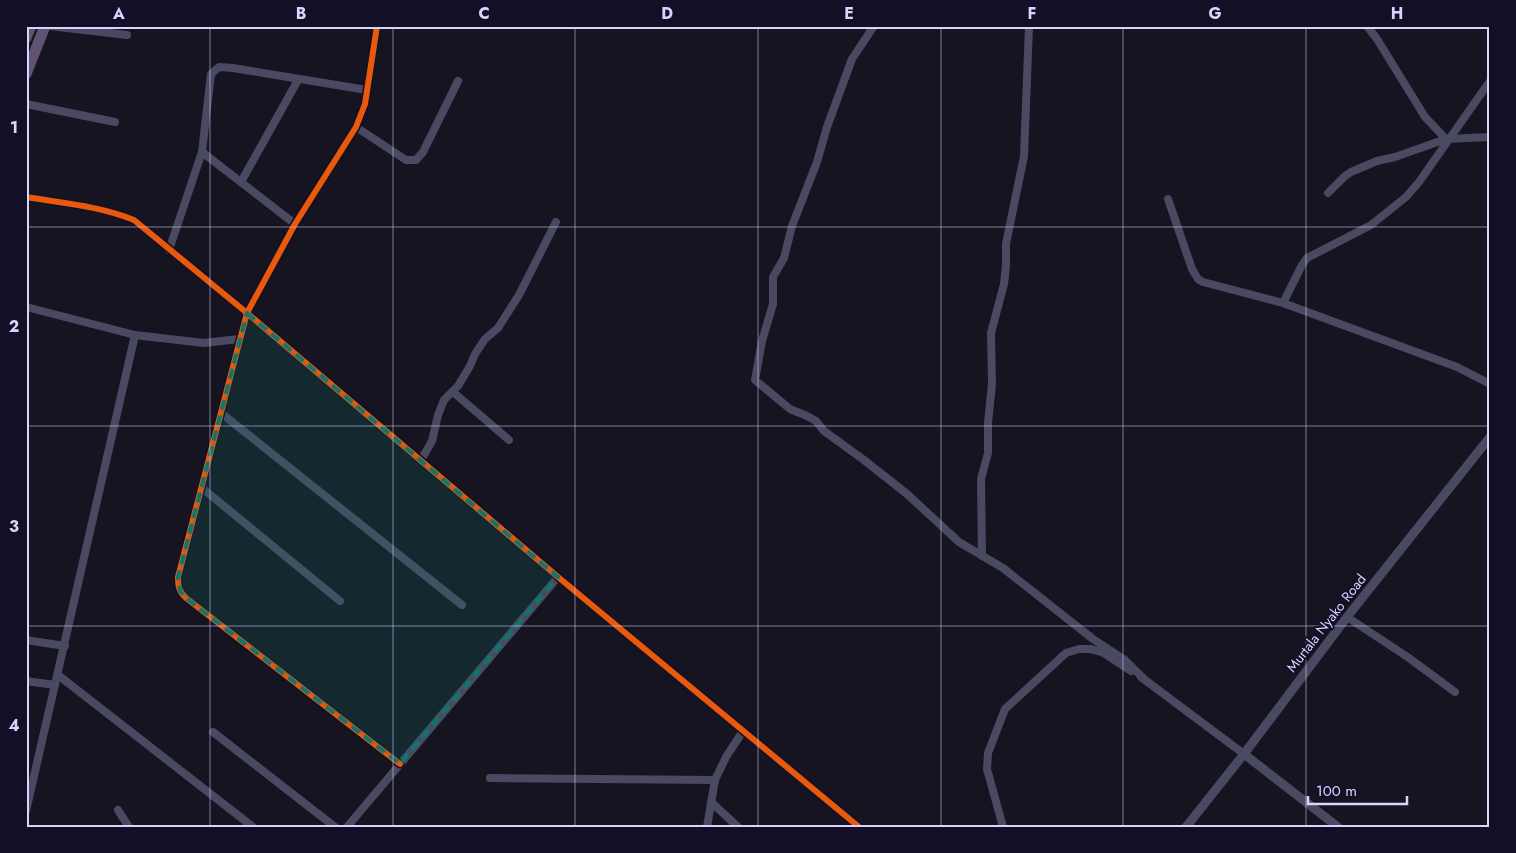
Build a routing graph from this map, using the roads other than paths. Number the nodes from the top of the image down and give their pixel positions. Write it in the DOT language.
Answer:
graph roads {
  1 [pos="30,26"];
  2 [pos="45,26"];
  3 [pos="50,26"];
  4 [pos="376,26"];
  5 [pos="874,26"];
  6 [pos="1029,26"];
  7 [pos="1366,26"];
  8 [pos="127,35"];
  9 [pos="26,38"];
  10 [pos="26,74"];
  11 [pos="298,80"];
  12 [pos="1490,80"];
  13 [pos="458,81"];
  14 [pos="367,90"];
  15 [pos="26,104"];
  16 [pos="115,122"];
  17 [pos="356,127"];
  18 [pos="1490,137"];
  19 [pos="1447,140"];
  20 [pos="202,152"];
  21 [pos="241,182"];
  22 [pos="1328,193"];
  23 [pos="26,198"];
  24 [pos="1168,200"];
  25 [pos="556,222"];
  26 [pos="296,224"];
  27 [pos="169,250"];
  28 [pos="1283,303"];
  29 [pos="26,307"];
  30 [pos="247,313"];
  31 [pos="134,335"];
  32 [pos="240,338"];
  33 [pos="1490,384"];
  34 [pos="453,392"];
  35 [pos="221,413"];
  36 [pos="1490,437"];
  37 [pos="509,440"];
  38 [pos="421,460"];
  39 [pos="202,488"];
  40 [pos="982,556"];
  41 [pos="558,577"];
  42 [pos="340,601"];
  43 [pos="462,605"];
  44 [pos="1347,617"];
  45 [pos="26,640"];
  46 [pos="65,646"];
  47 [pos="58,675"];
  48 [pos="1144,679"];
  49 [pos="26,681"];
  50 [pos="55,685"];
  51 [pos="1455,692"];
  52 [pos="743,731"];
  53 [pos="214,732"];
  54 [pos="1244,754"];
  55 [pos="400,764"];
  56 [pos="490,778"];
  57 [pos="715,780"];
  58 [pos="711,802"];
  59 [pos="118,810"];
  60 [pos="26,811"];
  61 [pos="129,827"];
  62 [pos="253,827"];
  63 [pos="335,827"];
  64 [pos="347,827"];
  65 [pos="707,827"];
  66 [pos="738,827"];
  67 [pos="859,827"];
  68 [pos="1003,827"];
  69 [pos="1186,827"];
  70 [pos="1338,827"];
  1 -- 9 [label="main road"];
  2 -- 10 [label="main road"];
  3 -- 8 [label="street"];
  4 -- 14 [label="street"];
  5 -- 40 [label="street"];
  6 -- 40 [label="street"];
  7 -- 19 [label="street"];
  11 -- 14 [label="street"];
  11 -- 20 [label="street"];
  11 -- 21 [label="street"];
  12 -- 19 [label="street"];
  13 -- 17 [label="street"];
  14 -- 17 [label="street"];
  15 -- 16 [label="street"];
  17 -- 26 [label="street"];
  18 -- 19 [label="street"];
  19 -- 22 [label="street"];
  19 -- 28 [label="street"];
  20 -- 21 [label="street"];
  20 -- 27 [label="street"];
  21 -- 26 [label="street"];
  23 -- 27 [label="street"];
  24 -- 28 [label="street"];
  25 -- 34 [label="street"];
  26 -- 30 [label="street"];
  27 -- 30 [label="street"];
  28 -- 33 [label="street"];
  29 -- 31 [label="street"];
  30 -- 32 [label="street"];
  30 -- 38 [label="street"];
  31 -- 32 [label="street"];
  31 -- 46 [label="street"];
  32 -- 35 [label="street"];
  34 -- 37 [label="street"];
  34 -- 38 [label="street"];
  35 -- 39 [label="street"];
  35 -- 43 [label="street"];
  36 -- 44 [label="street, Murtala Nyako Road"];
  38 -- 41 [label="street"];
  39 -- 42 [label="street"];
  39 -- 55 [label="street"];
  40 -- 48 [label="street"];
  41 -- 52 [label="street"];
  41 -- 55 [label="street"];
  44 -- 51 [label="street"];
  44 -- 54 [label="street, Murtala Nyako Road"];
  45 -- 46 [label="street"];
  46 -- 47 [label="street"];
  47 -- 50 [label="street"];
  47 -- 62 [label="street"];
  48 -- 54 [label="street"];
  48 -- 68 [label="street"];
  49 -- 50 [label="street"];
  50 -- 60 [label="street"];
  52 -- 57 [label="street"];
  52 -- 67 [label="street"];
  53 -- 63 [label="street"];
  54 -- 69 [label="street, Murtala Nyako Road"];
  54 -- 70 [label="street"];
  55 -- 64 [label="street"];
  56 -- 57 [label="street"];
  57 -- 58 [label="street"];
  58 -- 65 [label="street"];
  58 -- 66 [label="street"];
  59 -- 61 [label="street"];
}
